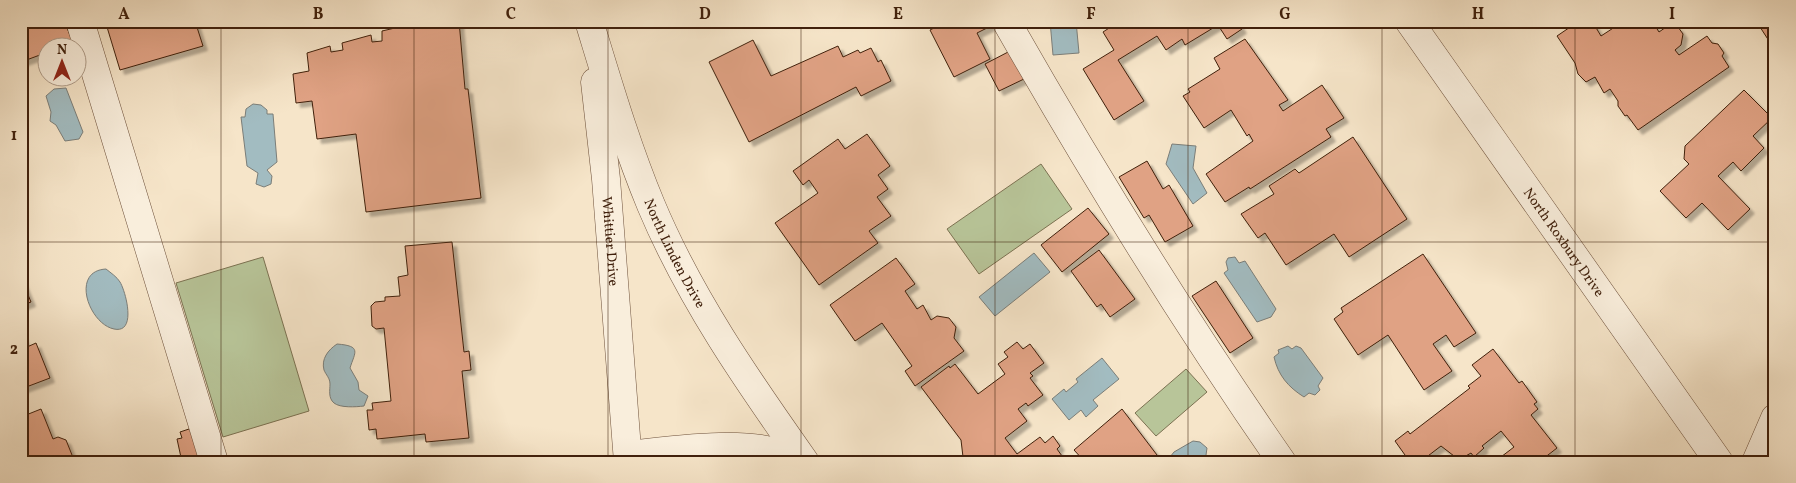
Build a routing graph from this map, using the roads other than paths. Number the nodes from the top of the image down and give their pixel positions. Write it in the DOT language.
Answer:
graph roads {
  1 [pos="80,21"];
  2 [pos="584,21"];
  3 [pos="589,21"];
  4 [pos="1006,21"];
  5 [pos="1409,21"];
  6 [pos="1775,418"];
  7 [pos="628,458"];
  8 [pos="214,462"];
  9 [pos="795,462"];
  10 [pos="805,462"];
  11 [pos="1282,462"];
  12 [pos="1719,462"];
  13 [pos="1756,462"];
  1 -- 8 [label="street"];
  2 -- 7 [label="street, Whittier Drive"];
  3 -- 10 [label="street, North Linden Drive"];
  4 -- 11 [label="street"];
  5 -- 12 [label="street, North Roxbury Drive"];
  6 -- 13 [label="street"];
  7 -- 9 [label="street"];
}
